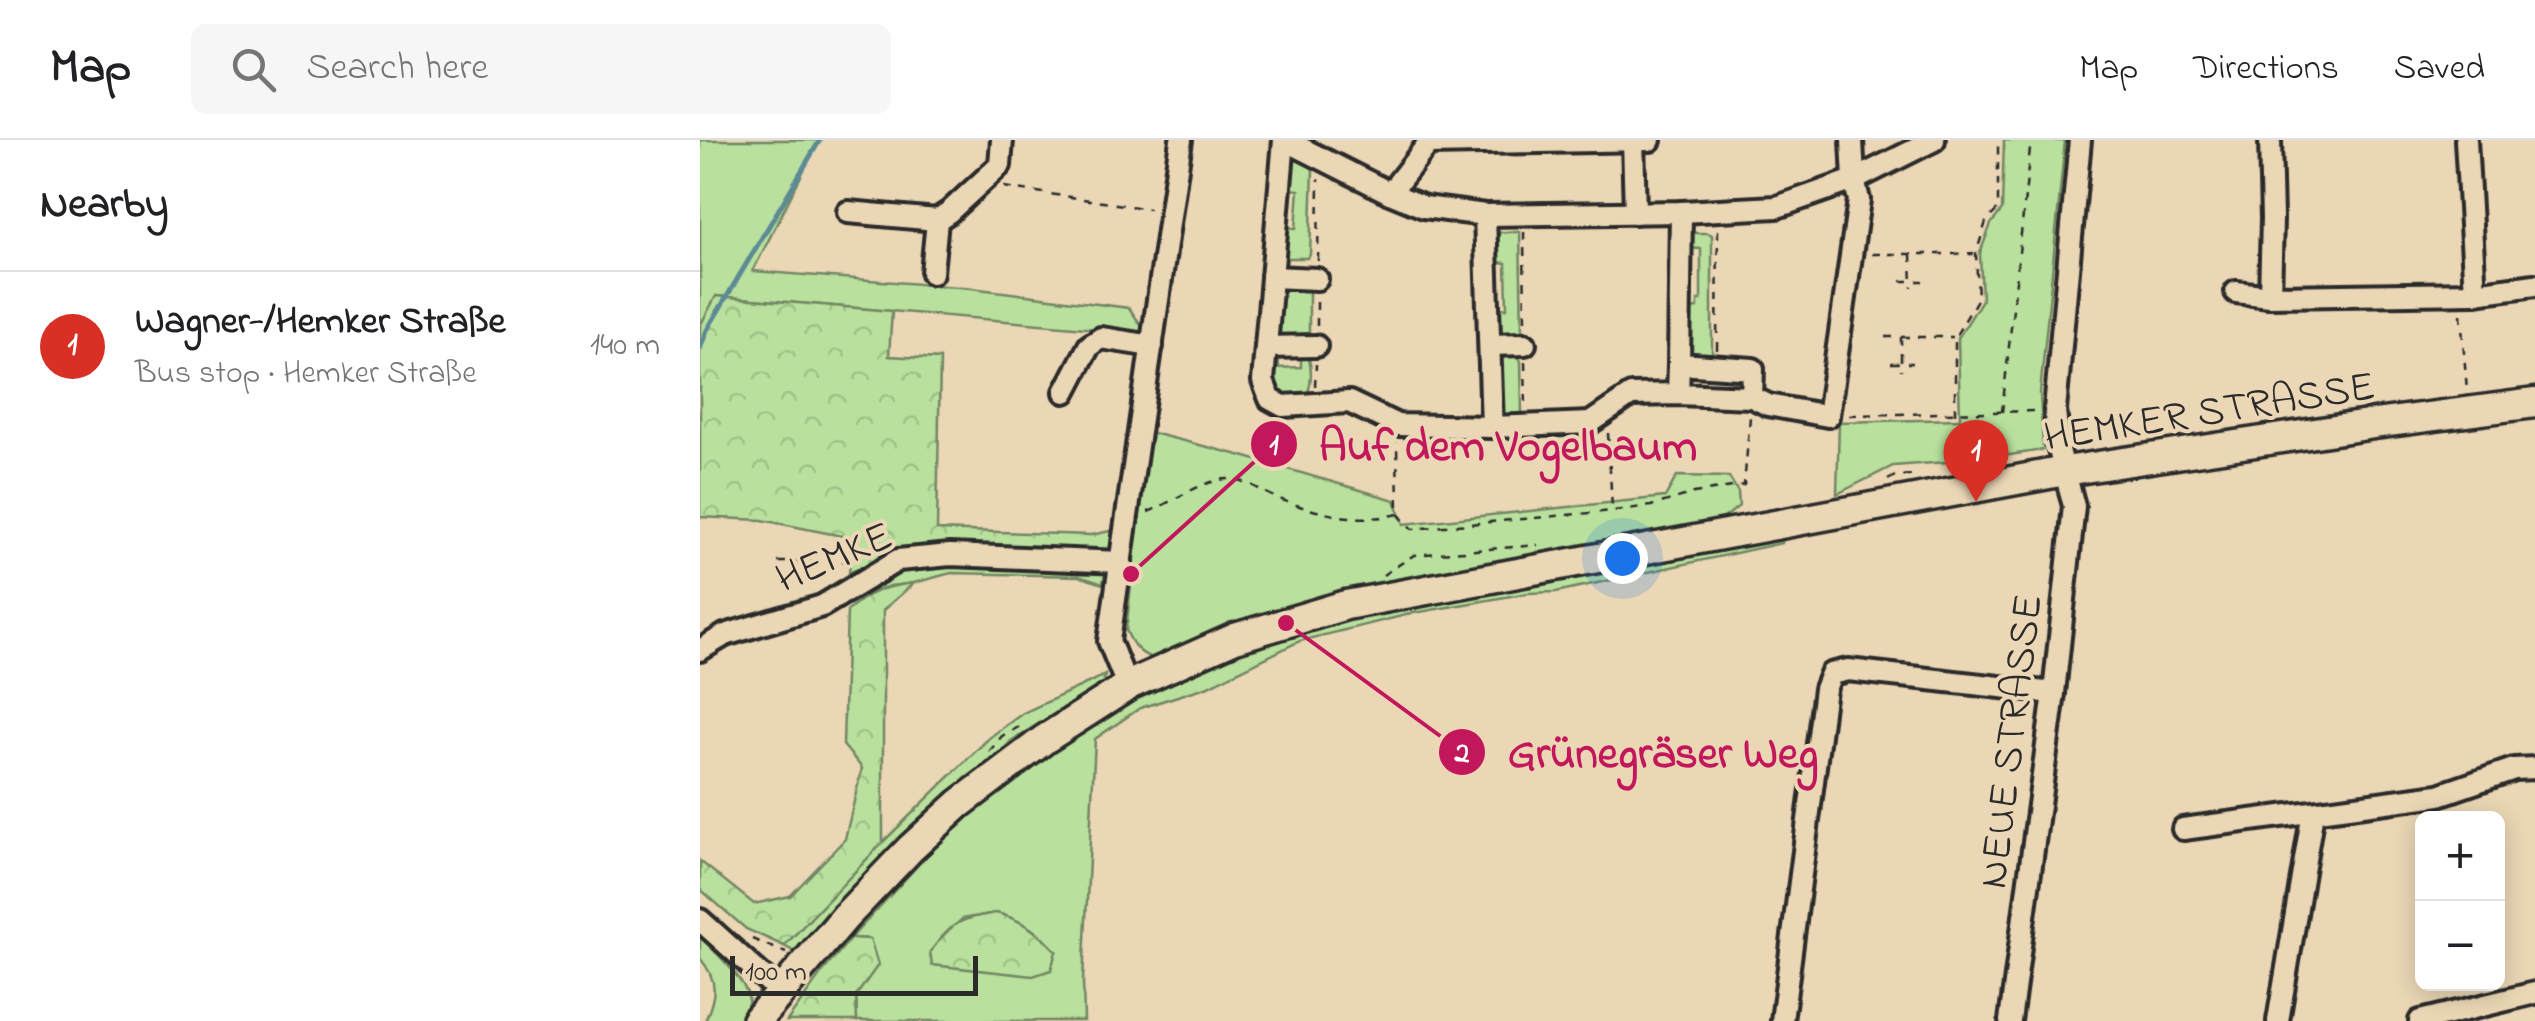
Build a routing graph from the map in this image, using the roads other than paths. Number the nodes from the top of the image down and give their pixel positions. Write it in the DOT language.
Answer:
graph roads {
  1 [pos="1002,140"];
  2 [pos="1181,140"];
  3 [pos="1285,140"];
  4 [pos="1633,140"];
  5 [pos="1650,140"];
  6 [pos="1852,140"];
  7 [pos="1934,140"];
  8 [pos="2080,140"];
  9 [pos="2270,140"];
  10 [pos="2466,140"];
  11 [pos="1428,142"];
  12 [pos="1854,180"];
  13 [pos="1390,193"];
  14 [pos="848,212"];
  15 [pos="1681,212"];
  16 [pos="1634,213"];
  17 [pos="1486,215"];
  18 [pos="937,220"];
  19 [pos="932,273"];
  20 [pos="1272,277"];
  21 [pos="1318,278"];
  22 [pos="2535,285"];
  23 [pos="2236,292"];
  24 [pos="2467,293"];
  25 [pos="2270,296"];
  26 [pos="1525,344"];
  27 [pos="1490,345"];
  28 [pos="1152,346"];
  29 [pos="1266,346"];
  30 [pos="1316,346"];
  31 [pos="1679,364"];
  32 [pos="1065,392"];
  33 [pos="1678,394"];
  34 [pos="1752,398"];
  35 [pos="2535,402"];
  36 [pos="1492,426"];
  37 [pos="2065,470"];
  38 [pos="1120,562"];
  39 [pos="700,650"];
  40 [pos="1131,684"];
  41 [pos="2054,694"];
  42 [pos="2535,768"];
  43 [pos="2313,812"];
  44 [pos="2183,829"];
  45 [pos="700,920"];
  46 [pos="780,992"];
  47 [pos="2535,993"];
  48 [pos="756,1021"];
  49 [pos="1782,1021"];
  50 [pos="2010,1021"];
  51 [pos="2278,1021"];
  52 [pos="2420,1021"];
  1 -- 18 [label="street"];
  2 -- 28 [label="street"];
  3 -- 13 [label="street"];
  3 -- 20 [label="street"];
  4 -- 5 [label="street"];
  4 -- 11 [label="street"];
  4 -- 16 [label="street"];
  6 -- 12 [label="street"];
  7 -- 12 [label="street"];
  8 -- 37 [label="street, NEUE STRASSE"];
  9 -- 25 [label="street"];
  10 -- 24 [label="street"];
  11 -- 13 [label="street"];
  12 -- 15 [label="street"];
  12 -- 34 [label="street"];
  13 -- 17 [label="street"];
  14 -- 18 [label="street"];
  15 -- 16 [label="street"];
  15 -- 31 [label="street"];
  16 -- 17 [label="street"];
  17 -- 27 [label="street"];
  18 -- 19 [label="street"];
  20 -- 21 [label="street"];
  20 -- 29 [label="street"];
  22 -- 24 [label="street"];
  23 -- 25 [label="street"];
  24 -- 25 [label="street"];
  26 -- 27 [label="street"];
  27 -- 36 [label="street"];
  28 -- 32 [label="street"];
  28 -- 38 [label="street"];
  29 -- 30 [label="street"];
  29 -- 36 [label="street"];
  31 -- 33 [label="street"];
  31 -- 34 [label="street"];
  33 -- 34 [label="street"];
  33 -- 36 [label="street"];
  35 -- 37 [label="main road, HEMKER STRASSE"];
  37 -- 40 [label="main road, HEMKER STRASSE"];
  37 -- 41 [label="street, NEUE STRASSE"];
  38 -- 39 [label="street, HEMKE"];
  38 -- 40 [label="street"];
  40 -- 46 [label="main road, HEMKER STRASSE"];
  41 -- 49 [label="street"];
  41 -- 50 [label="street, NEUE STRASSE"];
  42 -- 43 [label="street"];
  43 -- 44 [label="street"];
  43 -- 51 [label="street"];
  45 -- 46 [label="street"];
  46 -- 48 [label="main road, HEMKER STRASSE"];
  47 -- 52 [label="street"];
}
